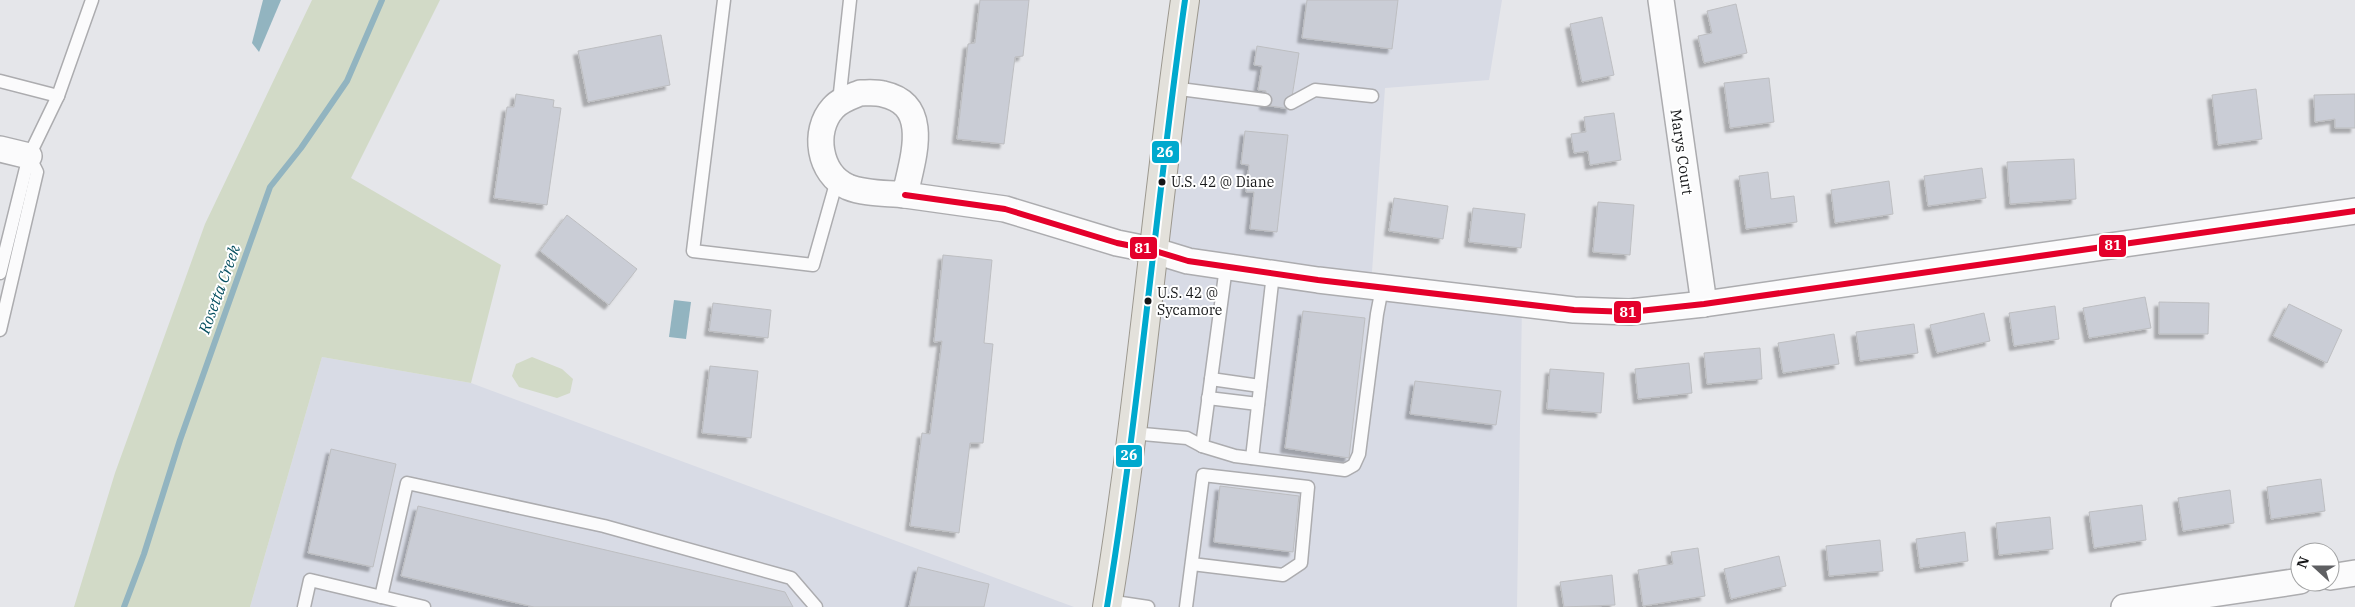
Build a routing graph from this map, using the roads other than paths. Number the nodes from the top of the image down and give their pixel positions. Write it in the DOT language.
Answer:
graph roads {
  1 [pos="92,0"];
  2 [pos="724,0"];
  3 [pos="850,0"];
  4 [pos="1185,0"];
  5 [pos="1661,0"];
  6 [pos="0,81"];
  7 [pos="1172,88"];
  8 [pos="58,96"];
  9 [pos="1372,96"];
  10 [pos="1265,100"];
  11 [pos="839,102"];
  12 [pos="1291,103"];
  13 [pos="0,150"];
  14 [pos="28,156"];
  15 [pos="837,180"];
  16 [pos="905,194"];
  17 [pos="2355,211"];
  18 [pos="1152,250"];
  19 [pos="1226,267"];
  20 [pos="0,273"];
  21 [pos="1273,274"];
  22 [pos="1382,288"];
  23 [pos="1704,304"];
  24 [pos="0,330"];
  25 [pos="1211,379"];
  26 [pos="1260,386"];
  27 [pos="1208,398"];
  28 [pos="1258,404"];
  29 [pos="1132,433"];
  30 [pos="1202,446"];
  31 [pos="1252,458"];
  32 [pos="1192,564"];
  33 [pos="2355,574"];
  34 [pos="2340,576"];
  35 [pos="2290,583"];
  36 [pos="380,597"];
  37 [pos="1108,604"];
  38 [pos="304,607"];
  39 [pos="424,607"];
  40 [pos="816,607"];
  41 [pos="1148,607"];
  42 [pos="1186,607"];
  43 [pos="2124,607"];
  1 -- 8 [label="lane"];
  2 -- 15 [label="lane"];
  3 -- 11 [label="lane"];
  4 -- 7 [label="main road"];
  5 -- 23 [label="street, Marys Court"];
  6 -- 8 [label="lane"];
  7 -- 10 [label="lane"];
  7 -- 18 [label="main road"];
  8 -- 14 [label="lane"];
  9 -- 12 [label="lane"];
  11 -- 15 [label="street"];
  11 -- 16 [label="street"];
  13 -- 14 [label="street"];
  14 -- 20 [label="lane"];
  14 -- 24 [label="lane"];
  15 -- 16 [label="street"];
  16 -- 18 [label="street"];
  17 -- 23 [label="street"];
  18 -- 19 [label="street"];
  18 -- 29 [label="main road"];
  19 -- 21 [label="street"];
  19 -- 25 [label="lane"];
  21 -- 22 [label="street"];
  21 -- 26 [label="lane"];
  22 -- 23 [label="street"];
  22 -- 31 [label="lane"];
  25 -- 26 [label="lane"];
  25 -- 27 [label="lane"];
  26 -- 28 [label="lane"];
  27 -- 28 [label="lane"];
  27 -- 30 [label="lane"];
  28 -- 31 [label="lane"];
  29 -- 30 [label="lane"];
  29 -- 37 [label="main road"];
  30 -- 31 [label="lane"];
  32 -- 32 [label="lane"];
  32 -- 42 [label="lane"];
  33 -- 34 [label="street"];
  35 -- 43 [label="street"];
  36 -- 38 [label="lane"];
  36 -- 39 [label="lane"];
  36 -- 40 [label="lane"];
  37 -- 41 [label="lane"];
}
